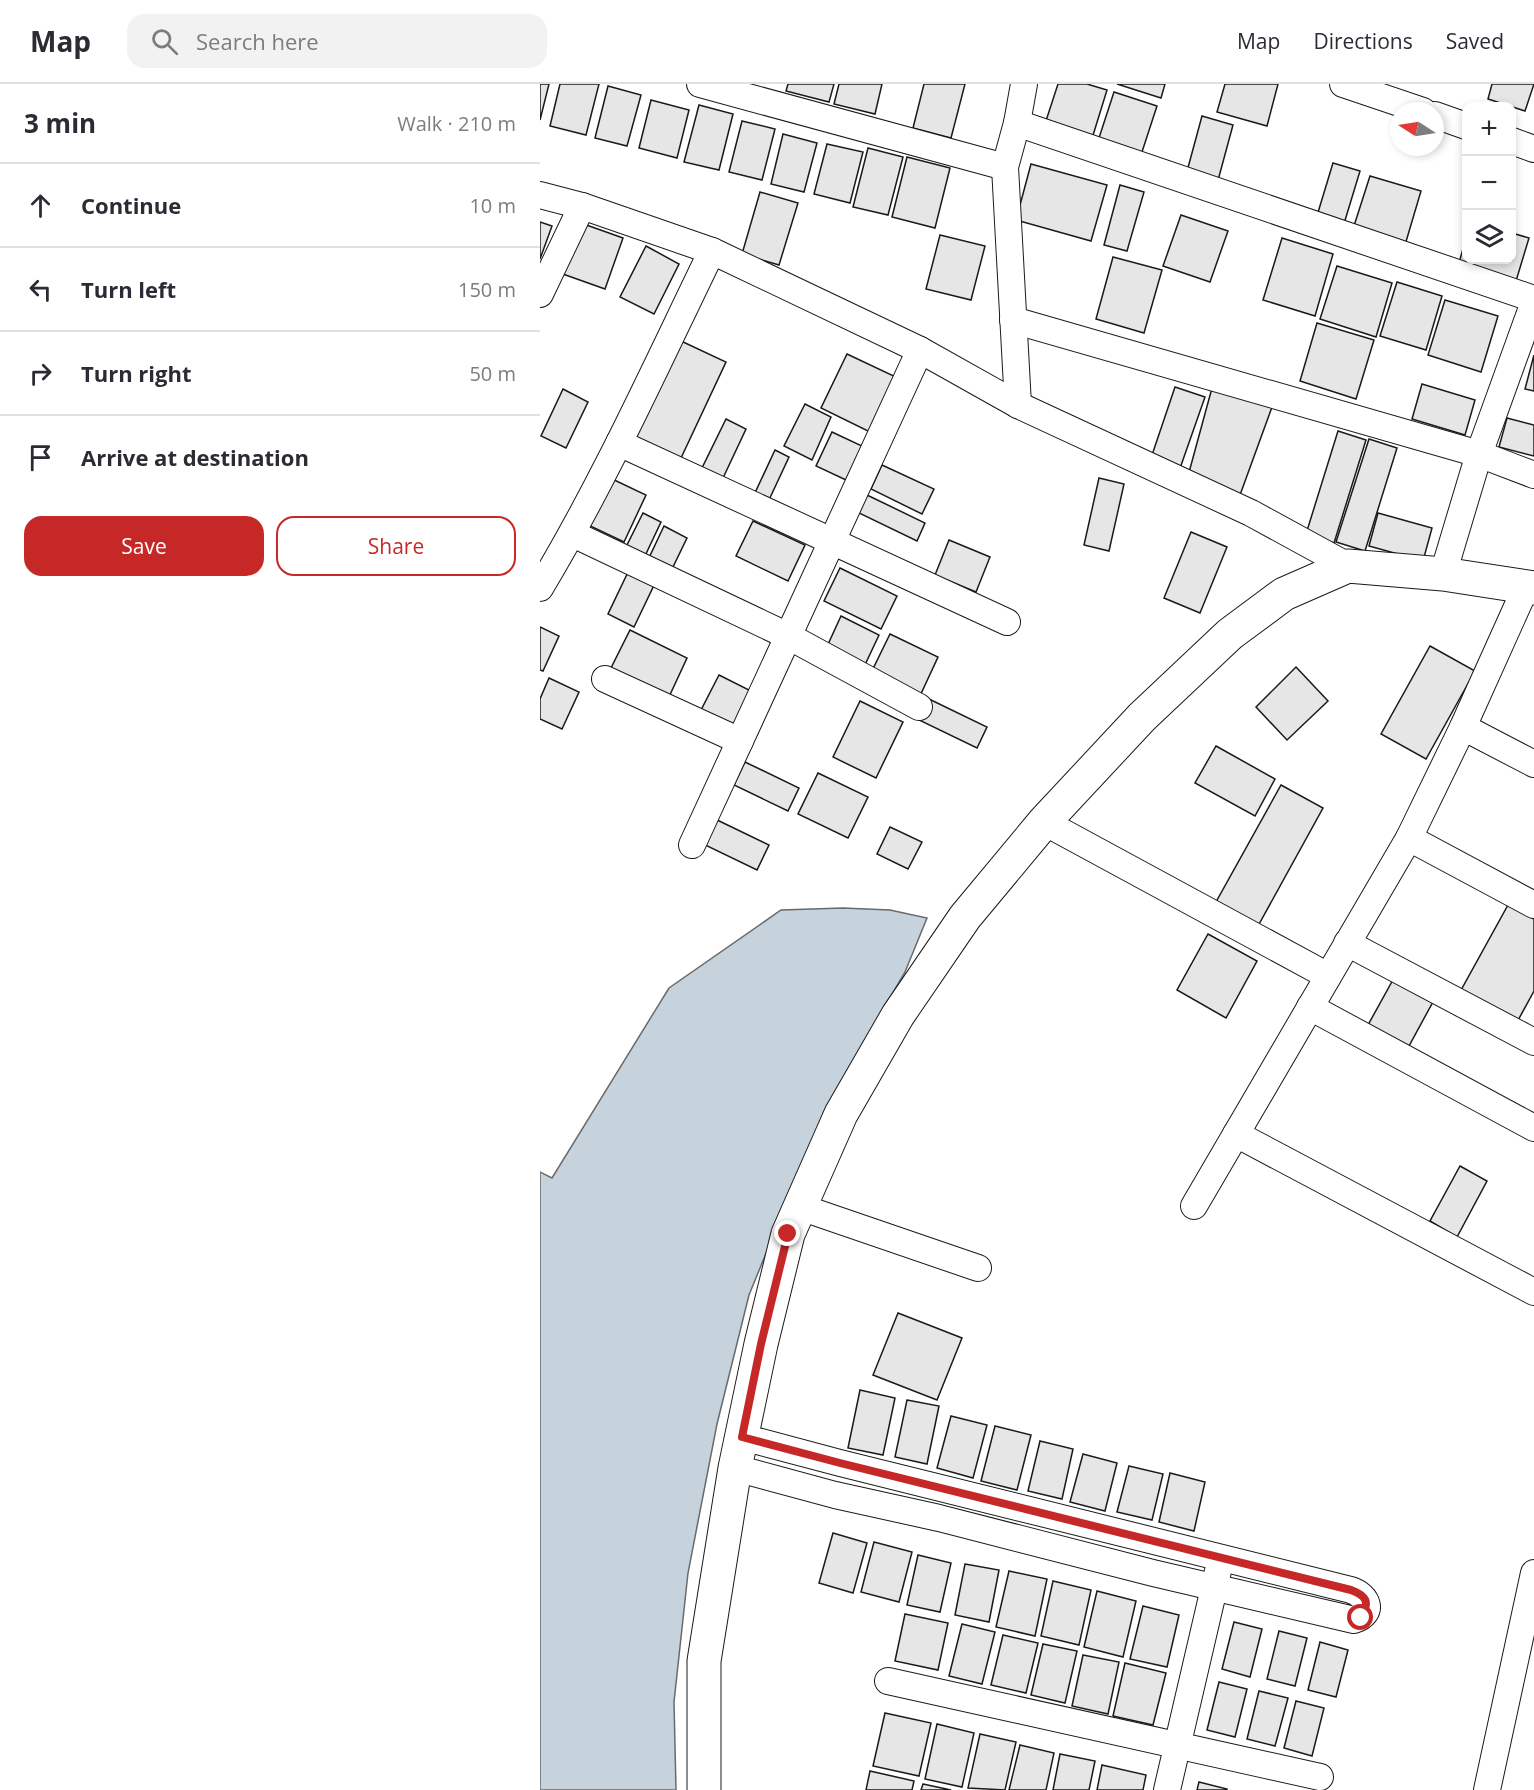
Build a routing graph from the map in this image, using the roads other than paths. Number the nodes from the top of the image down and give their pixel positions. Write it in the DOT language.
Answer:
graph roads {
  1 [pos="700,84"];
  2 [pos="1024,84"];
  3 [pos="1343,84"];
  4 [pos="1396,102"];
  5 [pos="1444,118"];
  6 [pos="1017,123"];
  7 [pos="1462,124"];
  8 [pos="1516,142"];
  9 [pos="1534,149"];
  10 [pos="1005,167"];
  11 [pos="540,195"];
  12 [pos="582,206"];
  13 [pos="712,251"];
  14 [pos="540,294"];
  15 [pos="1534,300"];
  16 [pos="1013,320"];
  17 [pos="920,350"];
  18 [pos="1018,405"];
  19 [pos="619,443"];
  20 [pos="1479,454"];
  21 [pos="1534,475"];
  22 [pos="573,534"];
  23 [pos="831,541"];
  24 [pos="1348,566"];
  25 [pos="1443,574"];
  26 [pos="1530,587"];
  27 [pos="540,588"];
  28 [pos="1008,622"];
  29 [pos="788,636"];
  30 [pos="605,679"];
  31 [pos="919,707"];
  32 [pos="1463,728"];
  33 [pos="740,741"];
  34 [pos="1534,764"];
  35 [pos="1044,822"];
  36 [pos="1409,838"];
  37 [pos="692,845"];
  38 [pos="1534,905"];
  39 [pos="1347,943"];
  40 [pos="1328,976"];
  41 [pos="1310,1007"];
  42 [pos="1534,1042"];
  43 [pos="1534,1128"];
  44 [pos="1236,1134"];
  45 [pos="1194,1206"];
  46 [pos="800,1207"];
  47 [pos="978,1268"];
  48 [pos="1534,1292"];
  49 [pos="739,1453"];
  50 [pos="1221,1559"];
  51 [pos="1534,1573"];
  52 [pos="1216,1587"];
  53 [pos="888,1681"];
  54 [pos="1178,1744"];
  55 [pos="1320,1777"];
  56 [pos="704,1790"];
  57 [pos="1167,1790"];
  58 [pos="1487,1790"];
  1 -- 10 [label="street"];
  2 -- 6 [label="street"];
  3 -- 4 [label="street"];
  5 -- 7 [label="street"];
  6 -- 10 [label="street"];
  6 -- 15 [label="street"];
  8 -- 9 [label="street"];
  10 -- 16 [label="street"];
  11 -- 12 [label="street"];
  12 -- 13 [label="street"];
  12 -- 14 [label="street"];
  13 -- 17 [label="street"];
  13 -- 19 [label="street"];
  15 -- 20 [label="street"];
  16 -- 18 [label="street"];
  16 -- 20 [label="street"];
  17 -- 18 [label="street"];
  17 -- 23 [label="street"];
  18 -- 24 [label="street"];
  19 -- 22 [label="street"];
  19 -- 23 [label="street"];
  20 -- 21 [label="street"];
  20 -- 25 [label="street"];
  22 -- 27 [label="street"];
  22 -- 29 [label="street"];
  23 -- 28 [label="street"];
  23 -- 29 [label="street"];
  24 -- 25 [label="main road"];
  24 -- 35 [label="main road"];
  25 -- 26 [label="main road"];
  26 -- 32 [label="street"];
  29 -- 31 [label="street"];
  29 -- 33 [label="street"];
  30 -- 33 [label="street"];
  32 -- 34 [label="street"];
  32 -- 36 [label="street"];
  33 -- 37 [label="street"];
  35 -- 40 [label="street"];
  35 -- 46 [label="main road"];
  36 -- 38 [label="street"];
  36 -- 39 [label="street"];
  39 -- 40 [label="street"];
  39 -- 42 [label="street"];
  40 -- 41 [label="street"];
  41 -- 43 [label="street"];
  41 -- 44 [label="street"];
  44 -- 45 [label="street"];
  44 -- 48 [label="street"];
  46 -- 47 [label="street"];
  46 -- 49 [label="main road"];
  49 -- 50 [label="street"];
  49 -- 52 [label="street"];
  49 -- 56 [label="main road"];
  50 -- 52 [label="street"];
  50 -- 52 [label="street"];
  51 -- 58 [label="street"];
  52 -- 54 [label="street"];
  53 -- 54 [label="street"];
  54 -- 55 [label="street"];
  54 -- 57 [label="street"];
}
